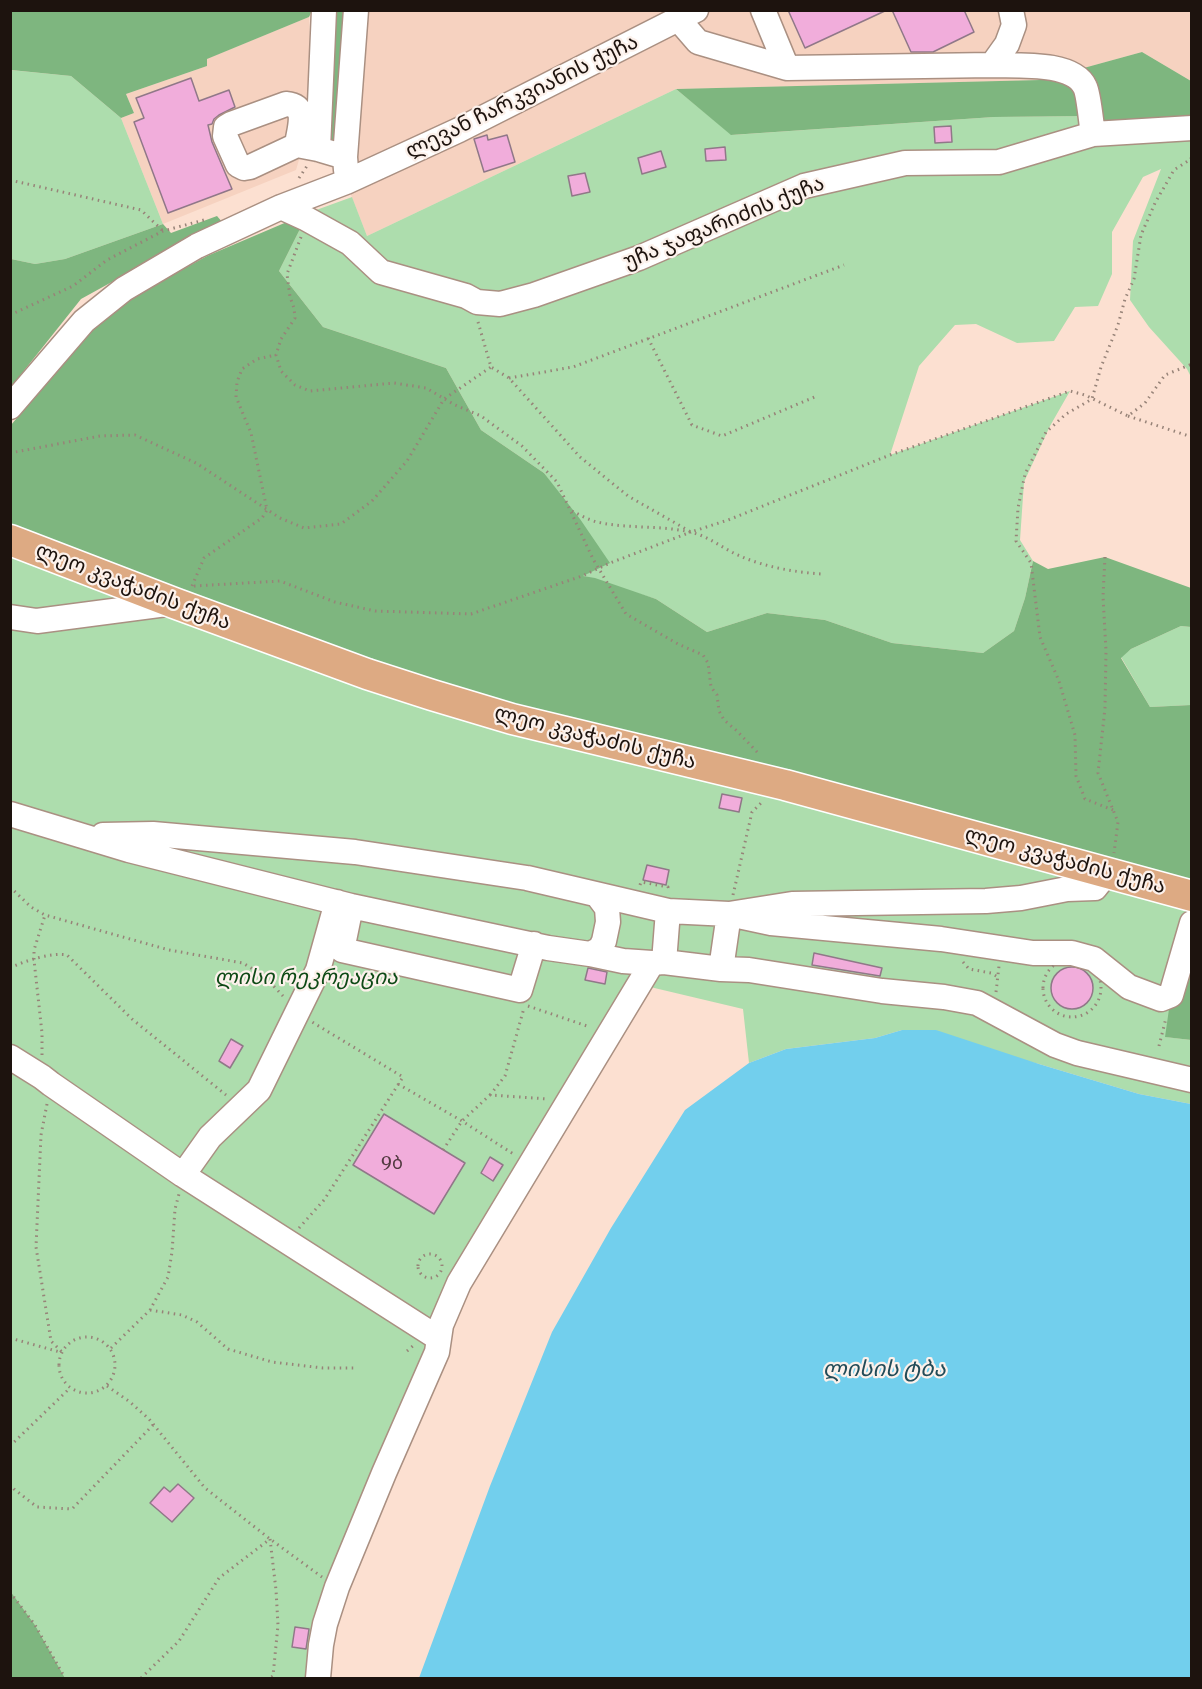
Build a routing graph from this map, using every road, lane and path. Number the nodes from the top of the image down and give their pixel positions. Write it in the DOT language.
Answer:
graph roads {
  1 [pos="324,10"];
  2 [pos="357,10"];
  3 [pos="763,10"];
  4 [pos="1011,10"];
  5 [pos="688,15"];
  6 [pos="992,65"];
  7 [pos="787,68"];
  8 [pos="1191,128"];
  9 [pos="1093,134"];
  10 [pos="1191,153"];
  11 [pos="345,157"];
  12 [pos="1191,161"];
  13 [pos="10,180"];
  14 [pos="346,182"];
  15 [pos="281,207"];
  16 [pos="305,218"];
  17 [pos="844,265"];
  18 [pos="477,302"];
  19 [pos="10,315"];
  20 [pos="648,338"];
  21 [pos="276,355"];
  22 [pos="1191,363"];
  23 [pos="491,367"];
  24 [pos="509,378"];
  25 [pos="817,396"];
  26 [pos="444,399"];
  27 [pos="1092,399"];
  28 [pos="10,407"];
  29 [pos="1128,416"];
  30 [pos="1191,437"];
  31 [pos="10,453"];
  32 [pos="267,510"];
  33 [pos="570,510"];
  34 [pos="692,532"];
  35 [pos="10,540"];
  36 [pos="1105,557"];
  37 [pos="600,568"];
  38 [pos="822,574"];
  39 [pos="183,595"];
  40 [pos="10,617"];
  41 [pos="763,758"];
  42 [pos="785,785"];
  43 [pos="1113,810"];
  44 [pos="10,814"];
  45 [pos="80,835"];
  46 [pos="1107,873"];
  47 [pos="640,884"];
  48 [pos="10,887"];
  49 [pos="598,896"];
  50 [pos="1191,896"];
  51 [pos="668,900"];
  52 [pos="344,904"];
  53 [pos="730,908"];
  54 [pos="45,915"];
  55 [pos="1191,923"];
  56 [pos="534,944"];
  57 [pos="590,954"];
  58 [pos="34,960"];
  59 [pos="1042,960"];
  60 [pos="658,962"];
  61 [pos="10,968"];
  62 [pos="721,969"];
  63 [pos="998,976"];
  64 [pos="995,994"];
  65 [pos="1171,995"];
  66 [pos="297,1012"];
  67 [pos="609,1033"];
  68 [pos="1159,1046"];
  69 [pos="10,1057"];
  70 [pos="46,1080"];
  71 [pos="1191,1080"];
  72 [pos="398,1084"];
  73 [pos="490,1095"];
  74 [pos="568,1100"];
  75 [pos="242,1108"];
  76 [pos="462,1121"];
  77 [pos="443,1150"];
  78 [pos="530,1164"];
  79 [pos="183,1174"];
  80 [pos="288,1240"];
  81 [pos="418,1266"];
  82 [pos="150,1310"];
  83 [pos="10,1338"];
  84 [pos="438,1338"];
  85 [pos="111,1348"];
  86 [pos="62,1352"];
  87 [pos="356,1368"];
  88 [pos="107,1386"];
  89 [pos="70,1388"];
  90 [pos="153,1425"];
  91 [pos="10,1446"];
  92 [pos="10,1484"];
  93 [pos="270,1539"];
  94 [pos="337,1587"];
  95 [pos="10,1592"];
  96 [pos="65,1678"];
  97 [pos="141,1678"];
  98 [pos="272,1678"];
  99 [pos="318,1678"];
  1 -- 11 [label="street"];
  2 -- 11 [label="street"];
  3 -- 7 [label="street"];
  4 -- 6 [label="street"];
  5 -- 7 [label="street"];
  5 -- 14 [label="street, ლევან ჩარკვიანის ქუჩა"];
  6 -- 7 [label="street"];
  6 -- 9 [label="street"];
  8 -- 9 [label="street, უჩა ჯაფარიძის ქუჩა"];
  9 -- 18 [label="street, უჩა ჯაფარიძის ქუჩა"];
  10 -- 12 [label="path"];
  11 -- 14 [label="street"];
  12 -- 27 [label="path"];
  13 -- 19 [label="path"];
  14 -- 15 [label="street, ლევან ჩარკვიანის ქუჩა"];
  15 -- 16 [label="street, უჩა ჯაფარიძის ქუჩა"];
  15 -- 28 [label="street, ლევან ჩარკვიანის ქუჩა"];
  16 -- 18 [label="street, უჩა ჯაფარიძის ქუჩა"];
  16 -- 21 [label="path"];
  17 -- 20 [label="path"];
  18 -- 23 [label="path"];
  20 -- 24 [label="path"];
  20 -- 25 [label="path"];
  21 -- 26 [label="path"];
  21 -- 32 [label="path"];
  22 -- 29 [label="path"];
  23 -- 24 [label="path"];
  23 -- 26 [label="path"];
  24 -- 34 [label="path"];
  26 -- 32 [label="path"];
  26 -- 33 [label="path"];
  27 -- 29 [label="path"];
  27 -- 34 [label="path"];
  27 -- 43 [label="path"];
  29 -- 30 [label="path"];
  31 -- 32 [label="path"];
  32 -- 39 [label="path"];
  33 -- 34 [label="path"];
  33 -- 37 [label="path"];
  34 -- 37 [label="path"];
  34 -- 38 [label="path"];
  35 -- 39 [label="main road, ლეო კვაჭაძის ქუჩა"];
  36 -- 43 [label="path"];
  37 -- 39 [label="path"];
  37 -- 41 [label="path"];
  39 -- 40 [label="street"];
  39 -- 42 [label="main road, ლეო კვაჭაძის ქუჩა"];
  42 -- 46 [label="main road, ლეო კვაჭაძის ქუჩა"];
  42 -- 53 [label="path"];
  43 -- 46 [label="path"];
  44 -- 45 [label="street"];
  45 -- 49 [label="street"];
  45 -- 52 [label="street"];
  46 -- 50 [label="main road, ლეო კვაჭაძის ქუჩა"];
  46 -- 53 [label="street"];
  47 -- 51 [label="path"];
  48 -- 54 [label="path"];
  49 -- 51 [label="street"];
  49 -- 57 [label="street"];
  51 -- 53 [label="street"];
  51 -- 60 [label="street"];
  52 -- 56 [label="street"];
  52 -- 56 [label="street"];
  52 -- 66 [label="street"];
  53 -- 59 [label="street"];
  53 -- 62 [label="street"];
  54 -- 58 [label="path"];
  54 -- 66 [label="path"];
  55 -- 65 [label="street"];
  56 -- 57 [label="street"];
  57 -- 60 [label="street"];
  58 -- 61 [label="path"];
  58 -- 70 [label="path"];
  58 -- 75 [label="path"];
  59 -- 59 [label="path"];
  59 -- 65 [label="street"];
  60 -- 62 [label="street"];
  60 -- 67 [label="street"];
  62 -- 71 [label="street"];
  63 -- 64 [label="path"];
  65 -- 68 [label="path"];
  66 -- 72 [label="path"];
  66 -- 75 [label="street"];
  67 -- 73 [label="path"];
  67 -- 74 [label="street"];
  69 -- 70 [label="street"];
  70 -- 79 [label="street"];
  70 -- 86 [label="path"];
  72 -- 76 [label="path"];
  72 -- 80 [label="path"];
  73 -- 74 [label="path"];
  73 -- 76 [label="path"];
  74 -- 78 [label="street"];
  75 -- 79 [label="street"];
  76 -- 77 [label="path"];
  76 -- 78 [label="path"];
  78 -- 84 [label="street"];
  79 -- 80 [label="street"];
  79 -- 82 [label="path"];
  80 -- 84 [label="street"];
  81 -- 81 [label="path"];
  82 -- 85 [label="path"];
  82 -- 87 [label="path"];
  83 -- 86 [label="path"];
  84 -- 94 [label="street"];
  85 -- 86 [label="path"];
  85 -- 88 [label="path"];
  86 -- 89 [label="path"];
  88 -- 89 [label="path"];
  88 -- 90 [label="path"];
  89 -- 91 [label="path"];
  90 -- 92 [label="path"];
  90 -- 93 [label="path"];
  93 -- 94 [label="path"];
  93 -- 97 [label="path"];
  93 -- 98 [label="path"];
  94 -- 99 [label="street"];
  95 -- 96 [label="path"];
}
